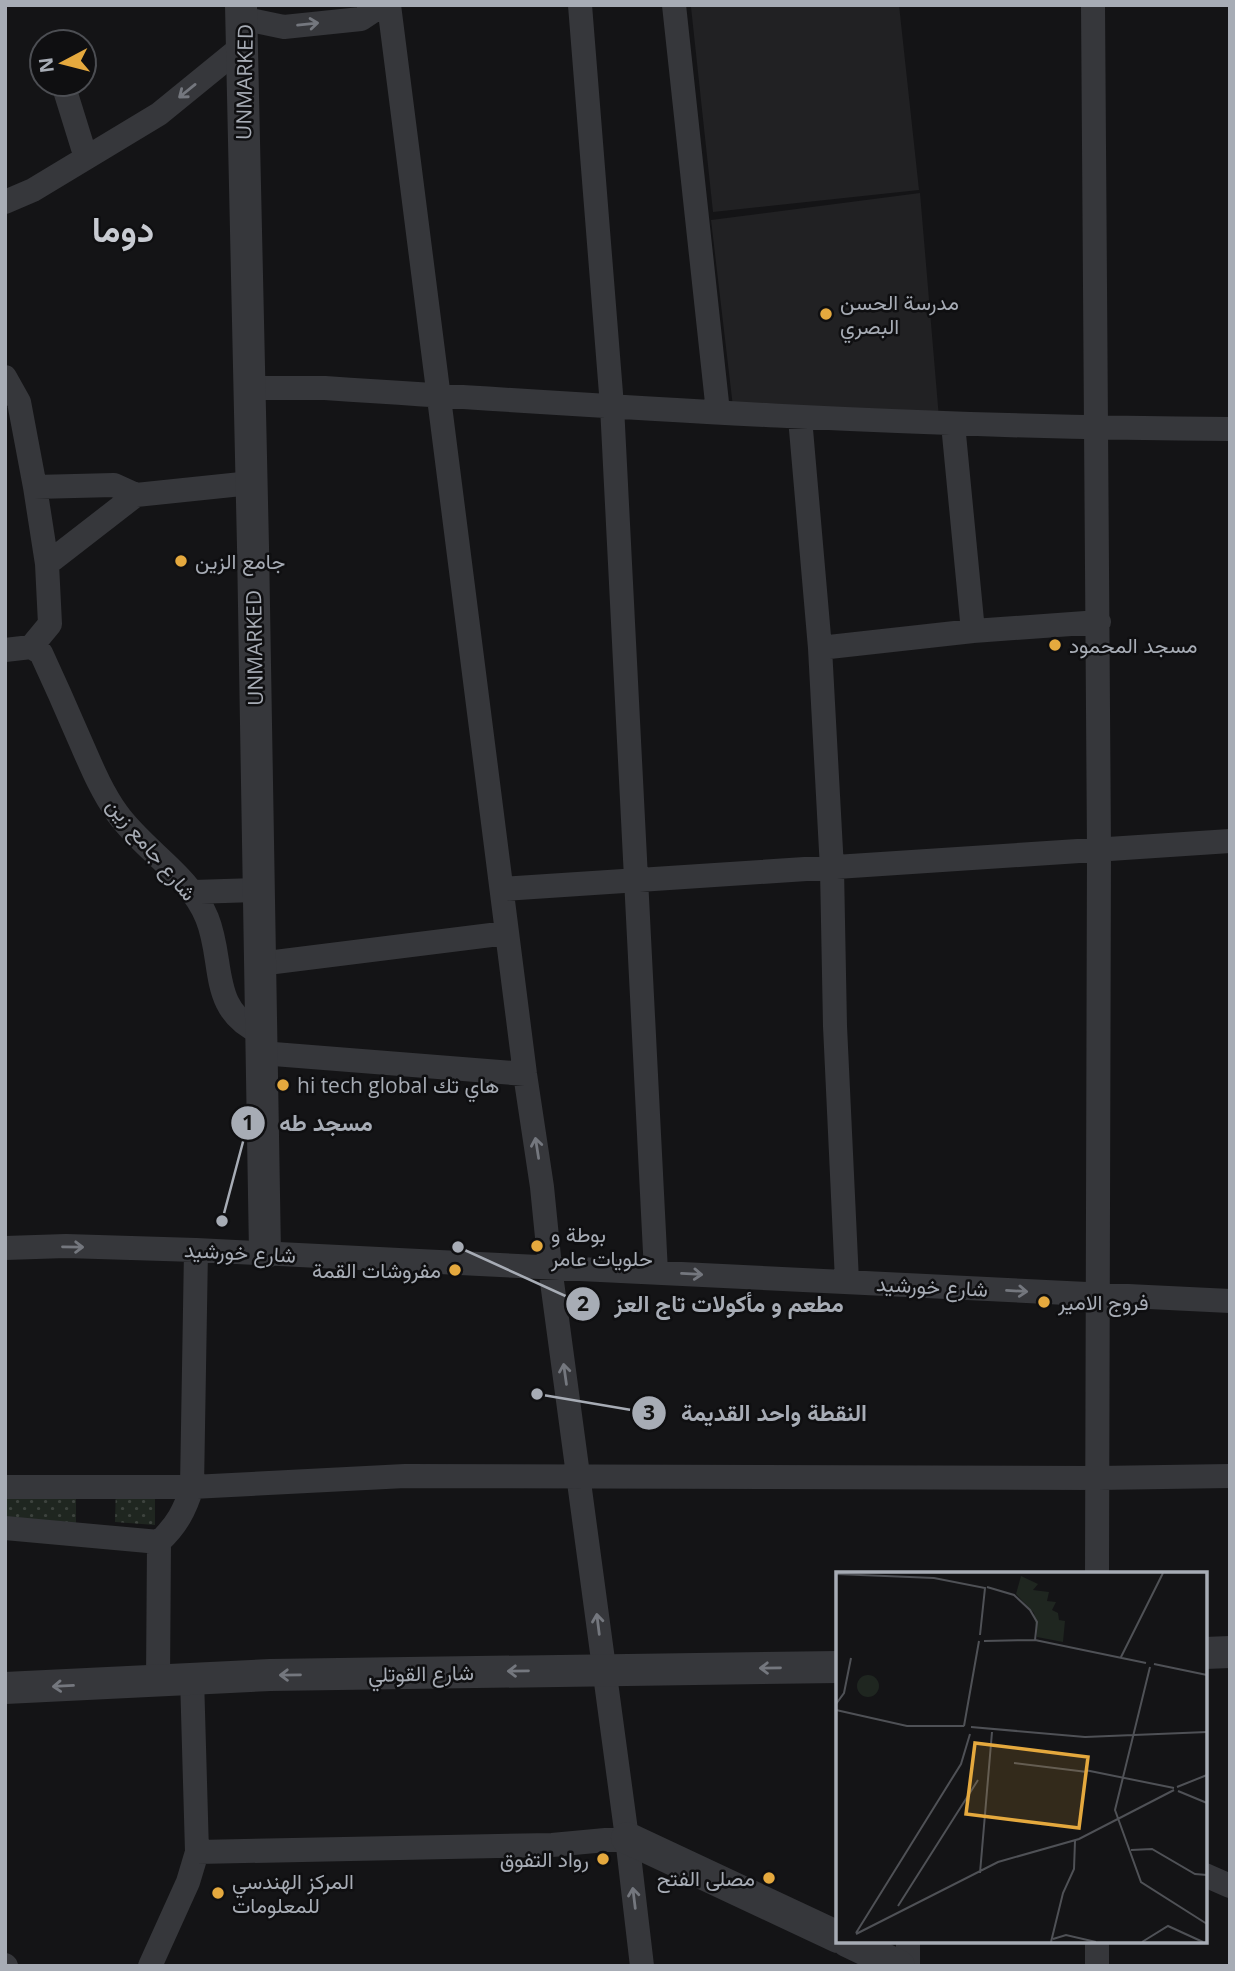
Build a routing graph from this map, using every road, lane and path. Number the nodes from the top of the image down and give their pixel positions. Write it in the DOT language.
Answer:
graph roads {
  1 [pos="382,5"];
  2 [pos="389,5"];
  3 [pos="580,5"];
  4 [pos="674,5"];
  5 [pos="1093,5"];
  6 [pos="248,16"];
  7 [pos="68,98"];
  8 [pos="86,158"];
  9 [pos="5,202"];
  10 [pos="6,378"];
  11 [pos="250,388"];
  12 [pos="440,396"];
  13 [pos="612,406"];
  14 [pos="718,412"];
  15 [pos="800,418"];
  16 [pos="953,424"];
  17 [pos="1096,429"];
  18 [pos="1230,429"];
  19 [pos="251,483"];
  20 [pos="35,487"];
  21 [pos="136,495"];
  22 [pos="47,564"];
  23 [pos="1099,622"];
  24 [pos="973,631"];
  25 [pos="31,647"];
  26 [pos="820,648"];
  27 [pos="5,650"];
  28 [pos="1230,841"];
  29 [pos="1099,850"];
  30 [pos="832,869"];
  31 [pos="637,879"];
  32 [pos="502,889"];
  33 [pos="258,890"];
  34 [pos="193,892"];
  35 [pos="507,933"];
  36 [pos="259,964"];
  37 [pos="261,1043"];
  38 [pos="525,1074"];
  39 [pos="5,1248"];
  40 [pos="196,1250"];
  41 [pos="265,1253"];
  42 [pos="550,1267"];
  43 [pos="656,1272"];
  44 [pos="847,1281"];
  45 [pos="1099,1295"];
  46 [pos="1230,1301"];
  47 [pos="580,1476"];
  48 [pos="1230,1476"];
  49 [pos="1098,1478"];
  50 [pos="5,1486"];
  51 [pos="192,1487"];
  52 [pos="5,1528"];
  53 [pos="159,1542"];
  54 [pos="1097,1572"];
  55 [pos="1230,1652"];
  56 [pos="1207,1653"];
  57 [pos="836,1667"];
  58 [pos="603,1670"];
  59 [pos="192,1677"];
  60 [pos="158,1681"];
  61 [pos="5,1688"];
  62 [pos="627,1838"];
  63 [pos="197,1852"];
  64 [pos="1207,1876"];
  65 [pos="1230,1886"];
  66 [pos="836,1936"];
  67 [pos="851,1943"];
  68 [pos="908,1943"];
  69 [pos="1097,1943"];
  70 [pos="150,1966"];
  71 [pos="642,1966"];
  72 [pos="899,1966"];
  73 [pos="908,1966"];
  74 [pos="1097,1966"];
  6 -- 1 [label="street, one-way"];
  2 -- 12 [label="street"];
  3 -- 13 [label="street"];
  4 -- 14 [label="street"];
  5 -- 17 [label="street"];
  6 -- 8 [label="street, one-way"];
  6 -- 11 [label="street, UNMARKED"];
  7 -- 8 [label="street"];
  8 -- 9 [label="street"];
  10 -- 20 [label="street"];
  11 -- 12 [label="street"];
  11 -- 19 [label="street, UNMARKED"];
  12 -- 13 [label="street"];
  12 -- 32 [label="street"];
  13 -- 14 [label="street"];
  13 -- 31 [label="street"];
  14 -- 15 [label="street"];
  15 -- 16 [label="street"];
  15 -- 26 [label="street"];
  16 -- 17 [label="street"];
  16 -- 24 [label="street"];
  17 -- 18 [label="street"];
  17 -- 23 [label="street"];
  19 -- 21 [label="street"];
  19 -- 33 [label="street, UNMARKED"];
  20 -- 21 [label="street"];
  20 -- 22 [label="street"];
  21 -- 22 [label="street"];
  22 -- 25 [label="street"];
  23 -- 24 [label="street"];
  23 -- 29 [label="street"];
  24 -- 26 [label="street"];
  25 -- 27 [label="street"];
  25 -- 34 [label="street, شارع جامع زين"];
  26 -- 30 [label="street"];
  28 -- 29 [label="street"];
  29 -- 30 [label="street"];
  29 -- 45 [label="street"];
  30 -- 31 [label="street"];
  30 -- 44 [label="street"];
  31 -- 32 [label="street"];
  31 -- 43 [label="street"];
  32 -- 35 [label="street"];
  33 -- 34 [label="street"];
  33 -- 36 [label="street, UNMARKED"];
  34 -- 37 [label="street, شارع جامع زين"];
  35 -- 36 [label="street"];
  35 -- 38 [label="street"];
  36 -- 37 [label="street, UNMARKED"];
  37 -- 38 [label="street"];
  37 -- 41 [label="street, UNMARKED"];
  42 -- 38 [label="street, one-way"];
  39 -- 40 [label="street, شارع خورشيد, one-way"];
  40 -- 41 [label="street, شارع خورشيد"];
  40 -- 51 [label="street"];
  41 -- 42 [label="street, شارع خورشيد"];
  42 -- 43 [label="street, شارع خورشيد"];
  47 -- 42 [label="street, one-way"];
  43 -- 44 [label="street, شارع خورشيد, one-way"];
  44 -- 45 [label="street, شارع خورشيد, one-way"];
  45 -- 46 [label="street, شارع خورشيد"];
  45 -- 49 [label="street"];
  47 -- 49 [label="street"];
  47 -- 51 [label="street"];
  58 -- 47 [label="street, one-way"];
  48 -- 49 [label="street"];
  49 -- 54 [label="street"];
  50 -- 51 [label="street"];
  51 -- 53 [label="street"];
  52 -- 53 [label="street"];
  53 -- 60 [label="street"];
  55 -- 56 [label="street"];
  57 -- 58 [label="street, شارع القوتلي, one-way"];
  58 -- 59 [label="street, شارع القوتلي, one-way"];
  58 -- 62 [label="street"];
  59 -- 60 [label="street, شارع القوتلي"];
  59 -- 63 [label="street"];
  60 -- 61 [label="street, شارع القوتلي, one-way"];
  62 -- 63 [label="street"];
  62 -- 66 [label="street"];
  71 -- 62 [label="street, one-way"];
  63 -- 70 [label="street"];
  64 -- 65 [label="street"];
  67 -- 72 [label="street"];
  68 -- 73 [label="street"];
  69 -- 74 [label="street"];
}
